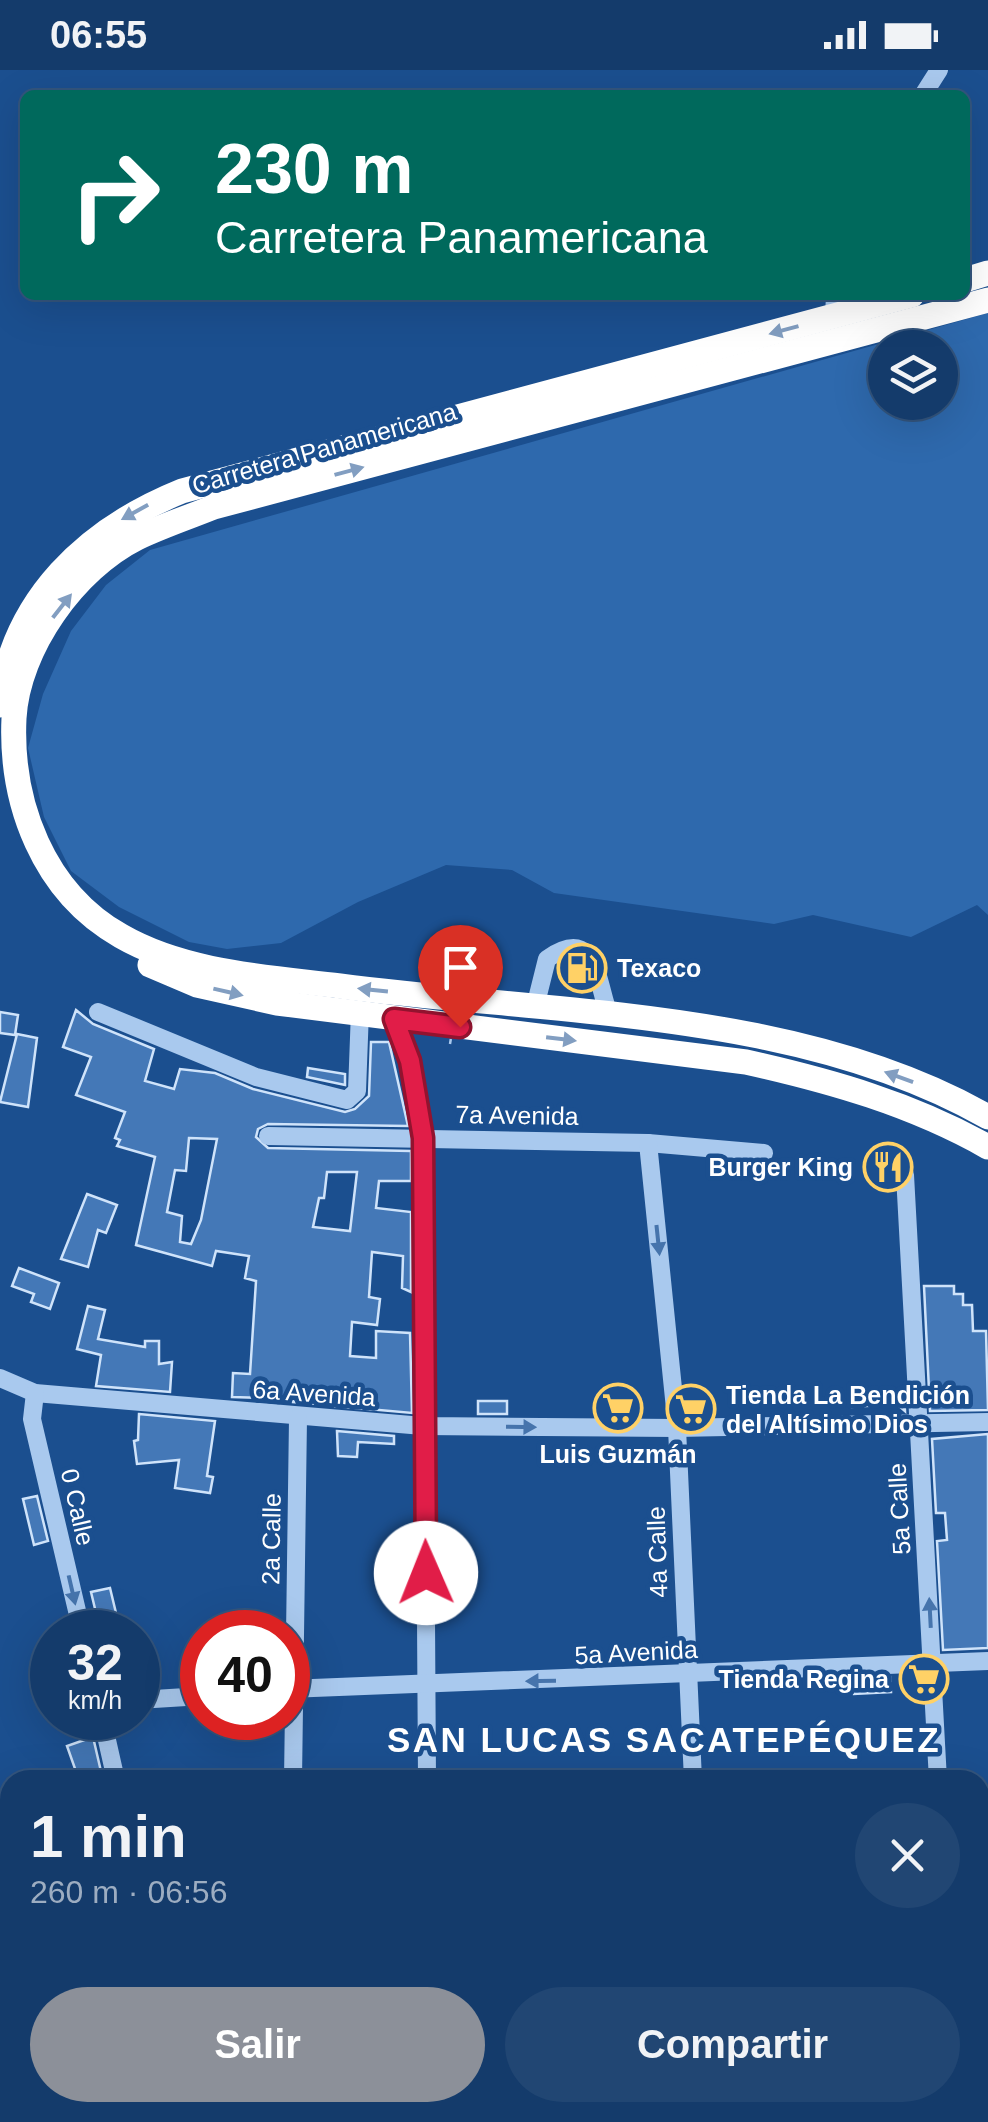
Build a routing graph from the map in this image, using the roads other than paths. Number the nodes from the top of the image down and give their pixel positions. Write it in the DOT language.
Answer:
graph roads {
  1 [pos="877,300"];
  2 [pos="988,300"];
  3 [pos="834,306"];
  4 [pos="0,705"];
  5 [pos="0,767"];
  6 [pos="534,1008"];
  7 [pos="360,1011"];
  8 [pos="98,1012"];
  9 [pos="608,1014"];
  10 [pos="394,1019"];
  11 [pos="988,1117"];
  12 [pos="268,1136"];
  13 [pos="423,1138"];
  14 [pos="648,1143"];
  15 [pos="988,1146"];
  16 [pos="764,1153"];
  17 [pos="905,1175"];
  18 [pos="0,1378"];
  19 [pos="35,1392"];
  20 [pos="298,1418"];
  21 [pos="988,1422"];
  22 [pos="920,1425"];
  23 [pos="423,1426"];
  24 [pos="677,1428"];
  25 [pos="77,1610"];
  26 [pos="292,1610"];
  27 [pos="988,1660"];
  28 [pos="932,1664"];
  29 [pos="686,1674"];
  30 [pos="427,1683"];
  31 [pos="310,1688"];
  32 [pos="107,1740"];
  33 [pos="291,1740"];
  34 [pos="114,1770"];
  35 [pos="292,1770"];
  36 [pos="427,1770"];
  37 [pos="692,1770"];
  38 [pos="937,1770"];
  1 -- 3 [label="highway, Carretera Panamericana"];
  6 -- 2 [label="highway, Carretera Panamericana, one-way"];
  3 -- 4 [label="highway, Carretera Panamericana, one-way"];
  5 -- 7 [label="highway, one-way"];
  6 -- 9 [label="highway, Carretera Panamericana"];
  6 -- 9 [label="street"];
  7 -- 8 [label="street"];
  7 -- 10 [label="highway"];
  11 -- 9 [label="highway, Carretera Panamericana, one-way"];
  10 -- 13 [label="street"];
  10 -- 15 [label="highway, one-way"];
  12 -- 13 [label="street, 7a Avenida"];
  13 -- 14 [label="street, 7a Avenida"];
  13 -- 23 [label="street"];
  14 -- 16 [label="street, 7a Avenida"];
  14 -- 24 [label="street, 4a Calle, one-way"];
  17 -- 22 [label="street, 5a Calle"];
  18 -- 19 [label="street, 6a Avenida"];
  19 -- 20 [label="street, 6a Avenida"];
  19 -- 25 [label="street, 0 Calle, one-way"];
  20 -- 23 [label="street, 6a Avenida"];
  20 -- 26 [label="street, 2a Calle"];
  21 -- 22 [label="street, 6a Avenida"];
  22 -- 24 [label="street, 6a Avenida"];
  28 -- 22 [label="street, 5a Calle, one-way"];
  23 -- 24 [label="street, 6a Avenida, one-way"];
  23 -- 30 [label="street"];
  24 -- 29 [label="street, 4a Calle"];
  27 -- 28 [label="street, 5a Avenida"];
  28 -- 29 [label="street, 5a Avenida"];
  28 -- 38 [label="street, 5a Calle"];
  29 -- 30 [label="street, 5a Avenida, one-way"];
  29 -- 37 [label="street, 4a Calle"];
  30 -- 31 [label="street, 5a Avenida"];
  30 -- 36 [label="street"];
  32 -- 34 [label="street"];
  33 -- 35 [label="street, 2a Calle"];
}
